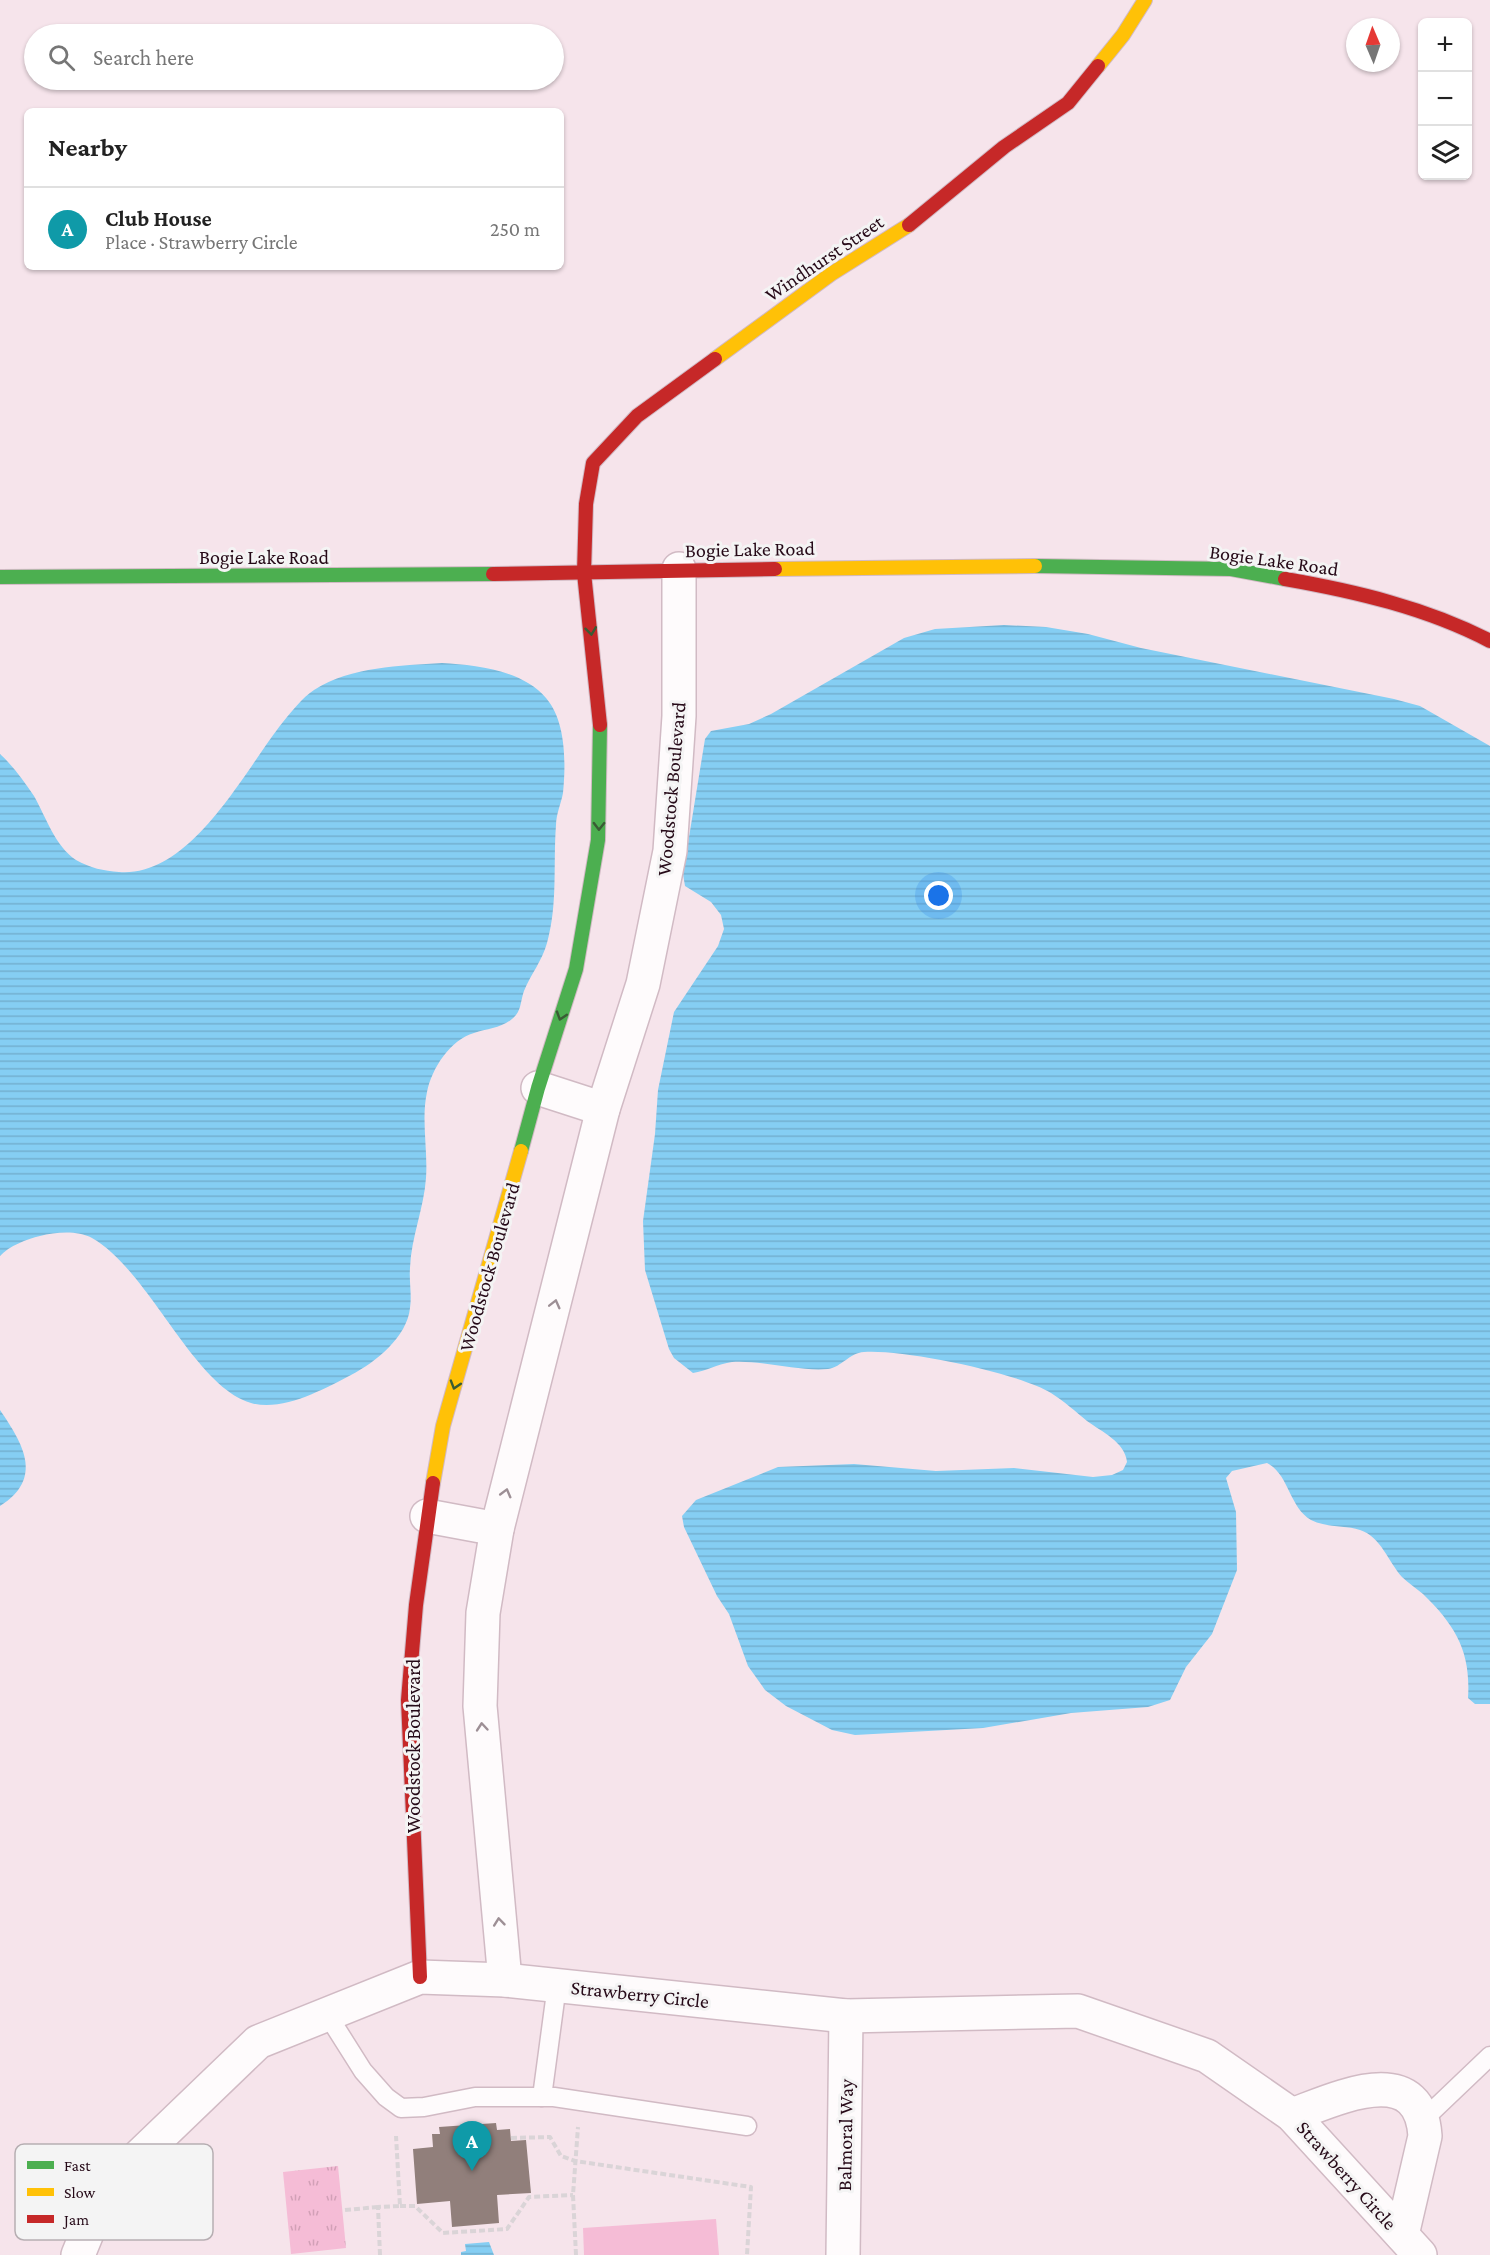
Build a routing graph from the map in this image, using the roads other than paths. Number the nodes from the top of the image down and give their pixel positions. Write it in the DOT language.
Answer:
graph roads {
  1 [pos="1145,0"];
  2 [pos="679,569"];
  3 [pos="584,573"];
  4 [pos="0,577"];
  5 [pos="1490,641"];
  6 [pos="538,1088"];
  7 [pos="603,1109"];
  8 [pos="427,1516"];
  9 [pos="497,1529"];
  10 [pos="420,1977"];
  11 [pos="505,1980"];
  12 [pos="557,1985"];
  13 [pos="327,2014"];
  14 [pos="846,2016"];
  15 [pos="1490,2056"];
  16 [pos="542,2097"];
  17 [pos="1292,2115"];
  18 [pos="1424,2119"];
  19 [pos="747,2126"];
  20 [pos="149,2144"];
  21 [pos="84,2240"];
  22 [pos="1411,2245"];
  23 [pos="78,2255"];
  24 [pos="843,2255"];
  1 -- 3 [label="street, Windhurst Street"];
  2 -- 3 [label="street, Bogie Lake Road"];
  2 -- 5 [label="street, Bogie Lake Road"];
  2 -- 7 [label="street, Woodstock Boulevard"];
  3 -- 4 [label="street, Bogie Lake Road"];
  3 -- 6 [label="street, Woodstock Boulevard, one-way"];
  6 -- 7 [label="street"];
  6 -- 8 [label="street, Woodstock Boulevard, one-way"];
  9 -- 7 [label="street, Woodstock Boulevard, one-way"];
  8 -- 9 [label="street"];
  8 -- 10 [label="street, Woodstock Boulevard"];
  11 -- 9 [label="street, Woodstock Boulevard, one-way"];
  10 -- 11 [label="street, Strawberry Circle"];
  10 -- 13 [label="street, Strawberry Circle"];
  11 -- 12 [label="street, Strawberry Circle"];
  12 -- 14 [label="street, Strawberry Circle"];
  12 -- 16 [label="lane"];
  13 -- 16 [label="lane"];
  13 -- 20 [label="street, Strawberry Circle"];
  14 -- 17 [label="street, Strawberry Circle"];
  14 -- 24 [label="street, Balmoral Way"];
  15 -- 18 [label="lane"];
  16 -- 19 [label="lane"];
  17 -- 18 [label="street, Strawberry Circle"];
  17 -- 22 [label="street, Strawberry Circle"];
  18 -- 22 [label="street, Strawberry Circle"];
  21 -- 23 [label="street, Strawberry Circle"];
}
